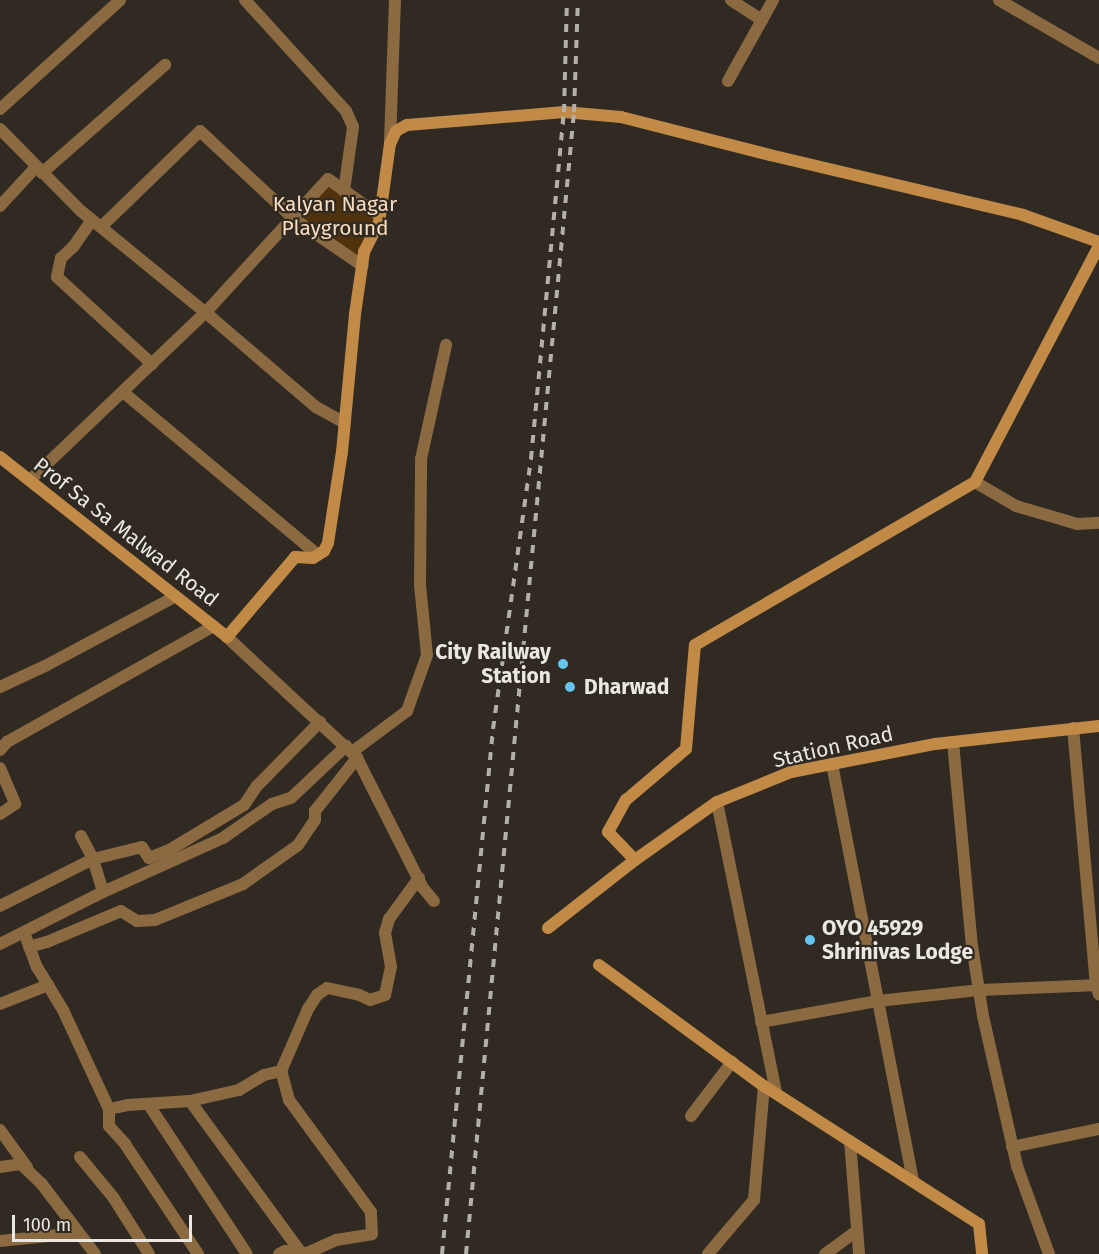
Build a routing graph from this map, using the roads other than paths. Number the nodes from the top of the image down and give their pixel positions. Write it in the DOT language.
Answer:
graph roads {
  1 [pos="120,0"];
  2 [pos="245,0"];
  3 [pos="395,0"];
  4 [pos="731,0"];
  5 [pos="773,0"];
  6 [pos="999,0"];
  7 [pos="762,20"];
  8 [pos="1099,58"];
  9 [pos="165,65"];
  10 [pos="728,81"];
  11 [pos="0,109"];
  12 [pos="0,129"];
  13 [pos="390,144"];
  14 [pos="39,170"];
  15 [pos="344,191"];
  16 [pos="0,206"];
  17 [pos="380,216"];
  18 [pos="294,219"];
  19 [pos="96,224"];
  20 [pos="1099,242"];
  21 [pos="1099,246"];
  22 [pos="363,266"];
  23 [pos="206,312"];
  24 [pos="446,345"];
  25 [pos="152,364"];
  26 [pos="123,392"];
  27 [pos="345,423"];
  28 [pos="0,457"];
  29 [pos="30,480"];
  30 [pos="975,482"];
  31 [pos="1099,523"];
  32 [pos="318,555"];
  33 [pos="176,596"];
  34 [pos="214,626"];
  35 [pos="227,637"];
  36 [pos="0,687"];
  37 [pos="320,722"];
  38 [pos="1099,726"];
  39 [pos="1073,729"];
  40 [pos="953,742"];
  41 [pos="0,750"];
  42 [pos="352,752"];
  43 [pos="832,764"];
  44 [pos="0,768"];
  45 [pos="717,802"];
  46 [pos="0,814"];
  47 [pos="81,836"];
  48 [pos="93,859"];
  49 [pos="635,860"];
  50 [pos="419,878"];
  51 [pos="103,892"];
  52 [pos="434,901"];
  53 [pos="0,906"];
  54 [pos="548,928"];
  55 [pos="24,932"];
  56 [pos="0,944"];
  57 [pos="29,947"];
  58 [pos="599,965"];
  59 [pos="48,985"];
  60 [pos="1098,988"];
  61 [pos="980,990"];
  62 [pos="878,1001"];
  63 [pos="0,1004"];
  64 [pos="761,1022"];
  65 [pos="732,1062"];
  66 [pos="281,1071"];
  67 [pos="764,1086"];
  68 [pos="776,1093"];
  69 [pos="190,1101"];
  70 [pos="149,1105"];
  71 [pos="109,1109"];
  72 [pos="691,1116"];
  73 [pos="0,1130"];
  74 [pos="1099,1130"];
  75 [pos="850,1141"];
  76 [pos="1012,1147"];
  77 [pos="80,1157"];
  78 [pos="21,1164"];
  79 [pos="0,1167"];
  80 [pos="913,1181"];
  81 [pos="857,1231"];
  82 [pos="78,1233"];
  83 [pos="0,1241"];
  84 [pos="302,1253"];
  85 [pos="94,1254"];
  86 [pos="149,1254"];
  87 [pos="198,1254"];
  88 [pos="247,1254"];
  89 [pos="279,1254"];
  90 [pos="708,1254"];
  91 [pos="825,1254"];
  92 [pos="859,1254"];
  93 [pos="982,1254"];
  94 [pos="1048,1254"];
  1 -- 11 [label="street"];
  2 -- 15 [label="street"];
  3 -- 13 [label="street"];
  4 -- 7 [label="street"];
  5 -- 7 [label="street"];
  6 -- 8 [label="street"];
  7 -- 10 [label="street"];
  9 -- 14 [label="street"];
  12 -- 14 [label="street"];
  13 -- 17 [label="street"];
  13 -- 20 [label="street"];
  14 -- 16 [label="street"];
  14 -- 19 [label="street"];
  15 -- 17 [label="street"];
  15 -- 18 [label="street"];
  17 -- 22 [label="street"];
  18 -- 19 [label="street"];
  18 -- 22 [label="street"];
  18 -- 23 [label="street"];
  19 -- 23 [label="street"];
  19 -- 25 [label="street"];
  21 -- 30 [label="street"];
  22 -- 27 [label="street"];
  23 -- 25 [label="street"];
  23 -- 27 [label="street"];
  24 -- 42 [label="street"];
  25 -- 26 [label="street"];
  26 -- 29 [label="street"];
  26 -- 32 [label="street"];
  27 -- 32 [label="street"];
  28 -- 29 [label="street, Prof Sa Sa Malwad Road"];
  29 -- 33 [label="street, Prof Sa Sa Malwad Road"];
  30 -- 31 [label="street"];
  30 -- 49 [label="street"];
  32 -- 35 [label="street"];
  33 -- 34 [label="street, Prof Sa Sa Malwad Road"];
  33 -- 36 [label="street"];
  34 -- 35 [label="street, Prof Sa Sa Malwad Road"];
  34 -- 41 [label="street"];
  35 -- 37 [label="street"];
  37 -- 42 [label="street"];
  37 -- 48 [label="street"];
  38 -- 39 [label="street, Station Road"];
  39 -- 40 [label="street, Station Road"];
  39 -- 60 [label="street"];
  40 -- 43 [label="street, Station Road"];
  40 -- 61 [label="street"];
  42 -- 50 [label="street"];
  42 -- 51 [label="street"];
  42 -- 57 [label="street"];
  43 -- 45 [label="street, Station Road"];
  43 -- 62 [label="street"];
  44 -- 46 [label="street"];
  45 -- 49 [label="street, Station Road"];
  45 -- 64 [label="street"];
  47 -- 48 [label="street"];
  48 -- 51 [label="street"];
  48 -- 53 [label="street"];
  49 -- 54 [label="street, Station Road"];
  50 -- 52 [label="street"];
  50 -- 66 [label="street"];
  51 -- 55 [label="street"];
  55 -- 56 [label="street"];
  55 -- 57 [label="street"];
  57 -- 59 [label="street"];
  58 -- 65 [label="street"];
  59 -- 63 [label="street"];
  59 -- 71 [label="street"];
  60 -- 61 [label="street"];
  61 -- 62 [label="street"];
  61 -- 76 [label="street"];
  62 -- 64 [label="street"];
  62 -- 80 [label="street"];
  64 -- 68 [label="street"];
  65 -- 67 [label="street"];
  65 -- 72 [label="street"];
  66 -- 69 [label="street"];
  66 -- 84 [label="street"];
  67 -- 68 [label="street"];
  67 -- 90 [label="street"];
  68 -- 75 [label="street"];
  69 -- 70 [label="street"];
  69 -- 84 [label="street"];
  70 -- 71 [label="street"];
  70 -- 88 [label="street"];
  71 -- 87 [label="street"];
  73 -- 78 [label="street"];
  74 -- 76 [label="street"];
  75 -- 80 [label="street"];
  75 -- 81 [label="street"];
  76 -- 94 [label="street"];
  77 -- 86 [label="street"];
  78 -- 79 [label="street"];
  78 -- 82 [label="street"];
  80 -- 93 [label="street"];
  81 -- 91 [label="street"];
  81 -- 92 [label="street"];
  82 -- 83 [label="street"];
  82 -- 85 [label="street"];
  84 -- 89 [label="street"];
}
